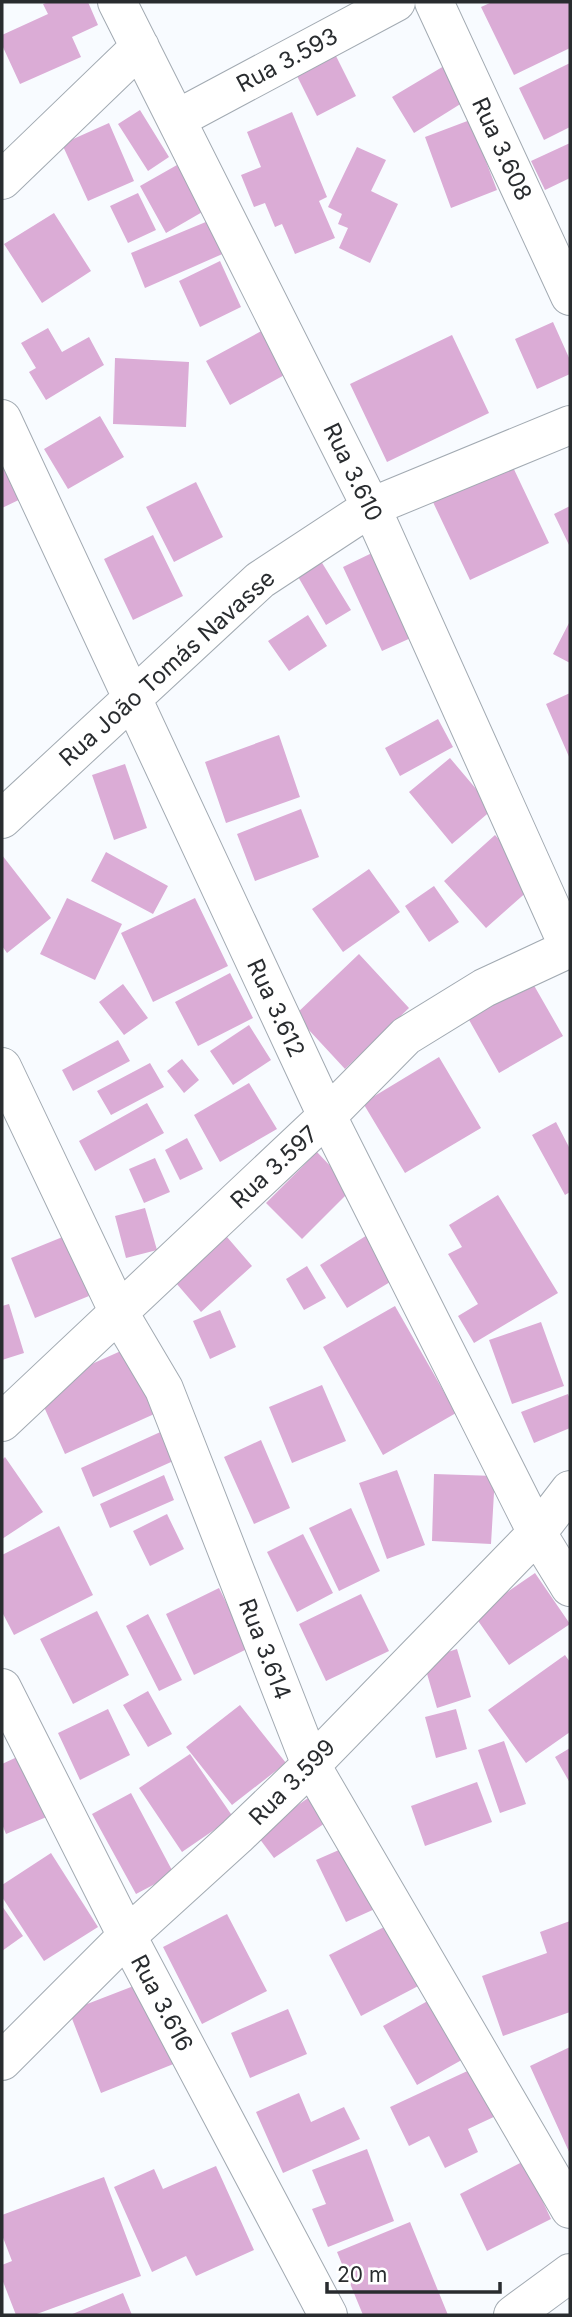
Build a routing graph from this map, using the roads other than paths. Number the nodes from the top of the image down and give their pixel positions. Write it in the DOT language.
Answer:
graph roads {
  1 [pos="117,2"];
  2 [pos="396,2"];
  3 [pos="433,2"];
  4 [pos="140,47"];
  5 [pos="177,119"];
  6 [pos="2,180"];
  7 [pos="570,296"];
  8 [pos="2,419"];
  9 [pos="570,425"];
  10 [pos="371,507"];
  11 [pos="131,699"];
  12 [pos="2,819"];
  13 [pos="570,949"];
  14 [pos="2,1067"];
  15 [pos="327,1116"];
  16 [pos="119,1313"];
  17 [pos="2,1422"];
  18 [pos="570,1490"];
  19 [pos="537,1533"];
  20 [pos="570,1587"];
  21 [pos="2,1688"];
  22 [pos="311,1765"];
  23 [pos="127,1936"];
  24 [pos="2,2061"];
  25 [pos="570,2209"];
  26 [pos="570,2274"];
  27 [pos="328,2315"];
  28 [pos="513,2315"];
  29 [pos="555,2315"];
  1 -- 4 [label="street, Rua 3.610"];
  2 -- 5 [label="street, Rua 3.593"];
  3 -- 7 [label="street, Rua 3.608"];
  4 -- 5 [label="street, Rua 3.610"];
  4 -- 6 [label="street"];
  5 -- 10 [label="street, Rua 3.610"];
  8 -- 11 [label="street, Rua 3.612"];
  9 -- 10 [label="street, Rua João Tomás Navasse"];
  10 -- 11 [label="street, Rua João Tomás Navasse"];
  10 -- 13 [label="street, Rua 3.610"];
  11 -- 12 [label="street, Rua João Tomás Navasse"];
  11 -- 15 [label="street, Rua 3.612"];
  13 -- 15 [label="street, Rua 3.597"];
  14 -- 16 [label="street, Rua 3.614"];
  15 -- 16 [label="street, Rua 3.597"];
  15 -- 19 [label="street, Rua 3.612"];
  16 -- 17 [label="street, Rua 3.597"];
  16 -- 22 [label="street, Rua 3.614"];
  18 -- 19 [label="street, Rua 3.599"];
  19 -- 20 [label="street, Rua 3.612"];
  19 -- 22 [label="street, Rua 3.599"];
  21 -- 23 [label="street, Rua 3.616"];
  22 -- 23 [label="street, Rua 3.599"];
  22 -- 25 [label="street, Rua 3.614"];
  23 -- 24 [label="street, Rua 3.599"];
  23 -- 27 [label="street, Rua 3.616"];
  26 -- 28 [label="street"];
  26 -- 29 [label="street"];
}
